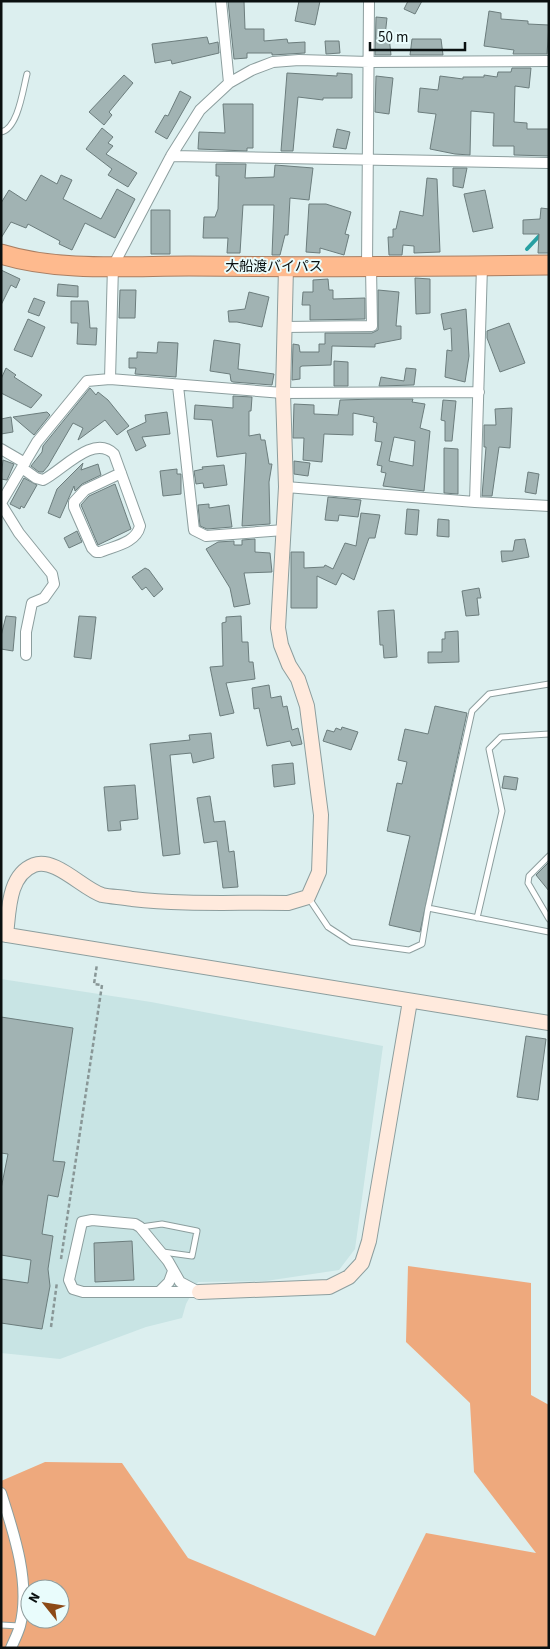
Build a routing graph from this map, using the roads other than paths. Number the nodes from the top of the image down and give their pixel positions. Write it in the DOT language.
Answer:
graph roads {
  1 [pos="221,1"];
  2 [pos="369,1"];
  3 [pos="549,61"];
  4 [pos="369,62"];
  5 [pos="26,74"];
  6 [pos="229,83"];
  7 [pos="1,132"];
  8 [pos="171,156"];
  9 [pos="368,159"];
  10 [pos="549,163"];
  11 [pos="1,254"];
  12 [pos="549,265"];
  13 [pos="113,266"];
  14 [pos="482,266"];
  15 [pos="286,267"];
  16 [pos="369,268"];
  17 [pos="284,327"];
  18 [pos="110,380"];
  19 [pos="178,386"];
  20 [pos="479,392"];
  21 [pos="283,393"];
  22 [pos="1,449"];
  23 [pos="23,465"];
  24 [pos="121,473"];
  25 [pos="286,488"];
  26 [pos="475,502"];
  27 [pos="1,504"];
  28 [pos="549,506"];
  29 [pos="284,530"];
  30 [pos="26,655"];
  31 [pos="549,684"];
  32 [pos="549,734"];
  33 [pos="549,856"];
  34 [pos="308,897"];
  35 [pos="428,908"];
  36 [pos="477,918"];
  37 [pos="549,919"];
  38 [pos="549,932"];
  39 [pos="4,934"];
  40 [pos="410,1001"];
  41 [pos="549,1022"];
  42 [pos="140,1227"];
  43 [pos="160,1252"];
  44 [pos="173,1271"];
  45 [pos="159,1292"];
  46 [pos="199,1292"];
  47 [pos="1,1492"];
  48 [pos="22,1579"];
  49 [pos="1,1624"];
  50 [pos="20,1626"];
  51 [pos="11,1648"];
  1 -- 6 [label="street"];
  2 -- 4 [label="street"];
  3 -- 4 [label="street"];
  4 -- 6 [label="street"];
  4 -- 9 [label="street"];
  5 -- 7 [label="lane"];
  6 -- 8 [label="street"];
  8 -- 9 [label="street"];
  8 -- 13 [label="street"];
  9 -- 10 [label="street"];
  9 -- 16 [label="street"];
  11 -- 13 [label="highway, 大船渡バイパス"];
  12 -- 14 [label="highway, 大船渡バイパス"];
  13 -- 15 [label="highway, 大船渡バイパス"];
  13 -- 18 [label="street"];
  14 -- 16 [label="highway, 大船渡バイパス"];
  14 -- 20 [label="street"];
  15 -- 16 [label="highway, 大船渡バイパス"];
  15 -- 17 [label="street"];
  16 -- 17 [label="street"];
  17 -- 21 [label="street"];
  18 -- 19 [label="street"];
  18 -- 23 [label="street"];
  19 -- 21 [label="street"];
  19 -- 29 [label="street"];
  20 -- 21 [label="street"];
  20 -- 26 [label="street"];
  21 -- 25 [label="street"];
  22 -- 23 [label="street"];
  23 -- 24 [label="street"];
  23 -- 27 [label="street"];
  24 -- 24 [label="street"];
  25 -- 26 [label="street"];
  25 -- 29 [label="street"];
  26 -- 28 [label="street"];
  27 -- 30 [label="street"];
  29 -- 34 [label="street"];
  31 -- 35 [label="lane"];
  32 -- 36 [label="lane"];
  33 -- 37 [label="lane"];
  34 -- 35 [label="lane"];
  34 -- 39 [label="street"];
  35 -- 36 [label="lane"];
  36 -- 38 [label="lane"];
  39 -- 40 [label="street"];
  40 -- 41 [label="street"];
  40 -- 46 [label="street"];
  42 -- 43 [label="street"];
  42 -- 43 [label="lane"];
  42 -- 45 [label="street"];
  43 -- 44 [label="street"];
  44 -- 45 [label="street"];
  44 -- 46 [label="street"];
  45 -- 46 [label="street"];
  47 -- 48 [label="street"];
  49 -- 50 [label="lane"];
  50 -- 51 [label="street"];
}
